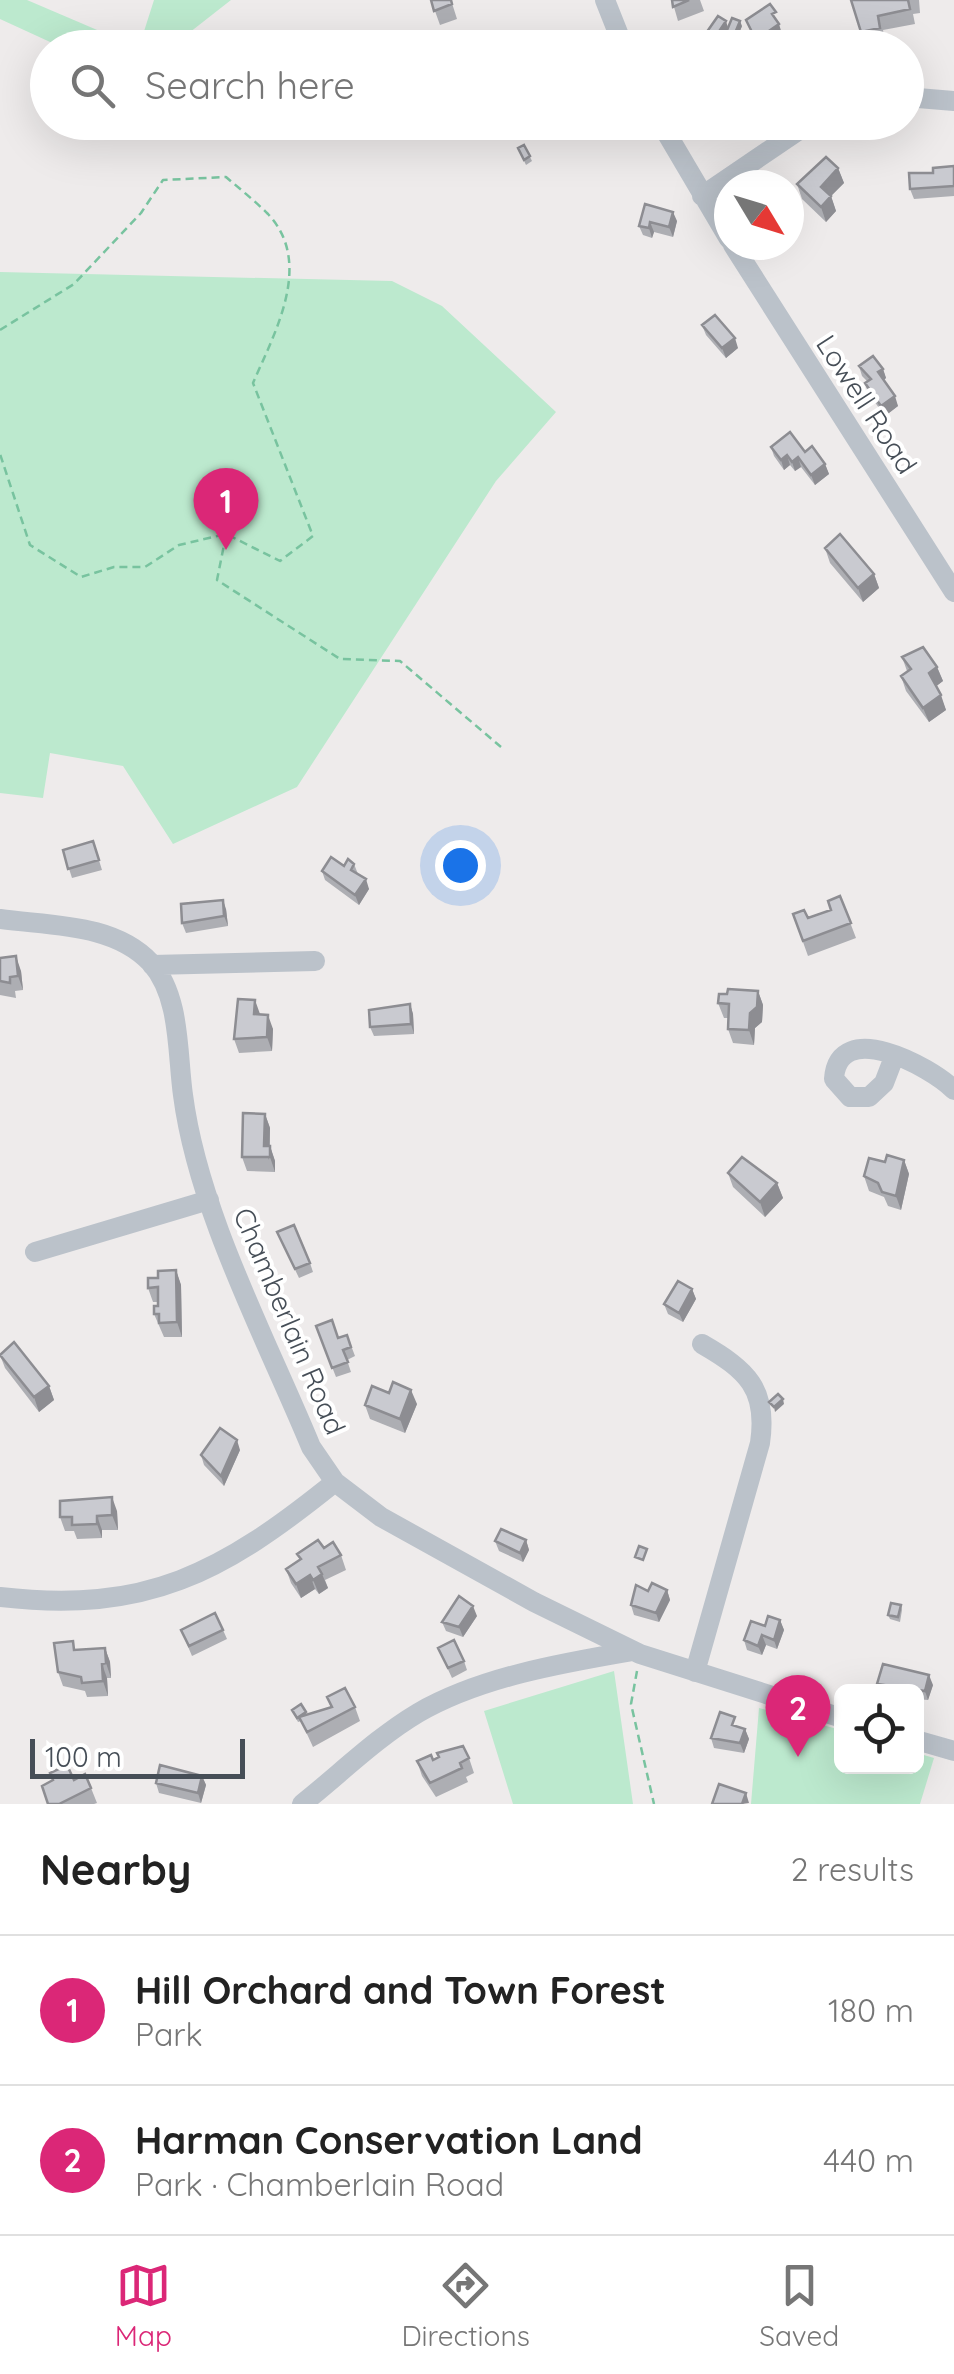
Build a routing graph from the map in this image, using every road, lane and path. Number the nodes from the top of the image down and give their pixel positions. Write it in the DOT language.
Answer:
graph roads {
  1 [pos="606,0"];
  2 [pos="617,30"];
  3 [pos="924,98"];
  4 [pos="954,101"];
  5 [pos="670,140"];
  6 [pos="784,140"];
  7 [pos="702,196"];
  8 [pos="714,215"];
  9 [pos="742,260"];
  10 [pos="0,330"];
  11 [pos="0,454"];
  12 [pos="226,534"];
  13 [pos="954,592"];
  14 [pos="501,747"];
  15 [pos="0,919"];
  16 [pos="315,961"];
  17 [pos="152,964"];
  18 [pos="894,1058"];
  19 [pos="954,1090"];
  20 [pos="209,1200"];
  21 [pos="36,1252"];
  22 [pos="702,1344"];
  23 [pos="335,1482"];
  24 [pos="0,1585"];
  25 [pos="0,1597"];
  26 [pos="636,1652"];
  27 [pos="695,1672"];
  28 [pos="834,1715"];
  29 [pos="924,1742"];
  30 [pos="954,1751"];
  31 [pos="302,1804"];
  32 [pos="654,1804"];
  1 -- 2 [label="street"];
  3 -- 4 [label="street"];
  5 -- 7 [label="street, Lowell Road"];
  6 -- 7 [label="street"];
  7 -- 8 [label="street, Lowell Road"];
  9 -- 13 [label="street, Lowell Road"];
  10 -- 12 [label="path"];
  11 -- 12 [label="path"];
  12 -- 14 [label="path"];
  15 -- 17 [label="street"];
  16 -- 17 [label="street"];
  17 -- 20 [label="street, Chamberlain Road"];
  18 -- 19 [label="street"];
  20 -- 21 [label="street"];
  20 -- 23 [label="street, Chamberlain Road"];
  22 -- 27 [label="street"];
  23 -- 25 [label="street"];
  23 -- 26 [label="street, Chamberlain Road"];
  24 -- 25 [label="street"];
  26 -- 27 [label="street, Chamberlain Road"];
  26 -- 31 [label="street"];
  26 -- 32 [label="path"];
  27 -- 28 [label="street, Chamberlain Road"];
  29 -- 30 [label="street"];
}
